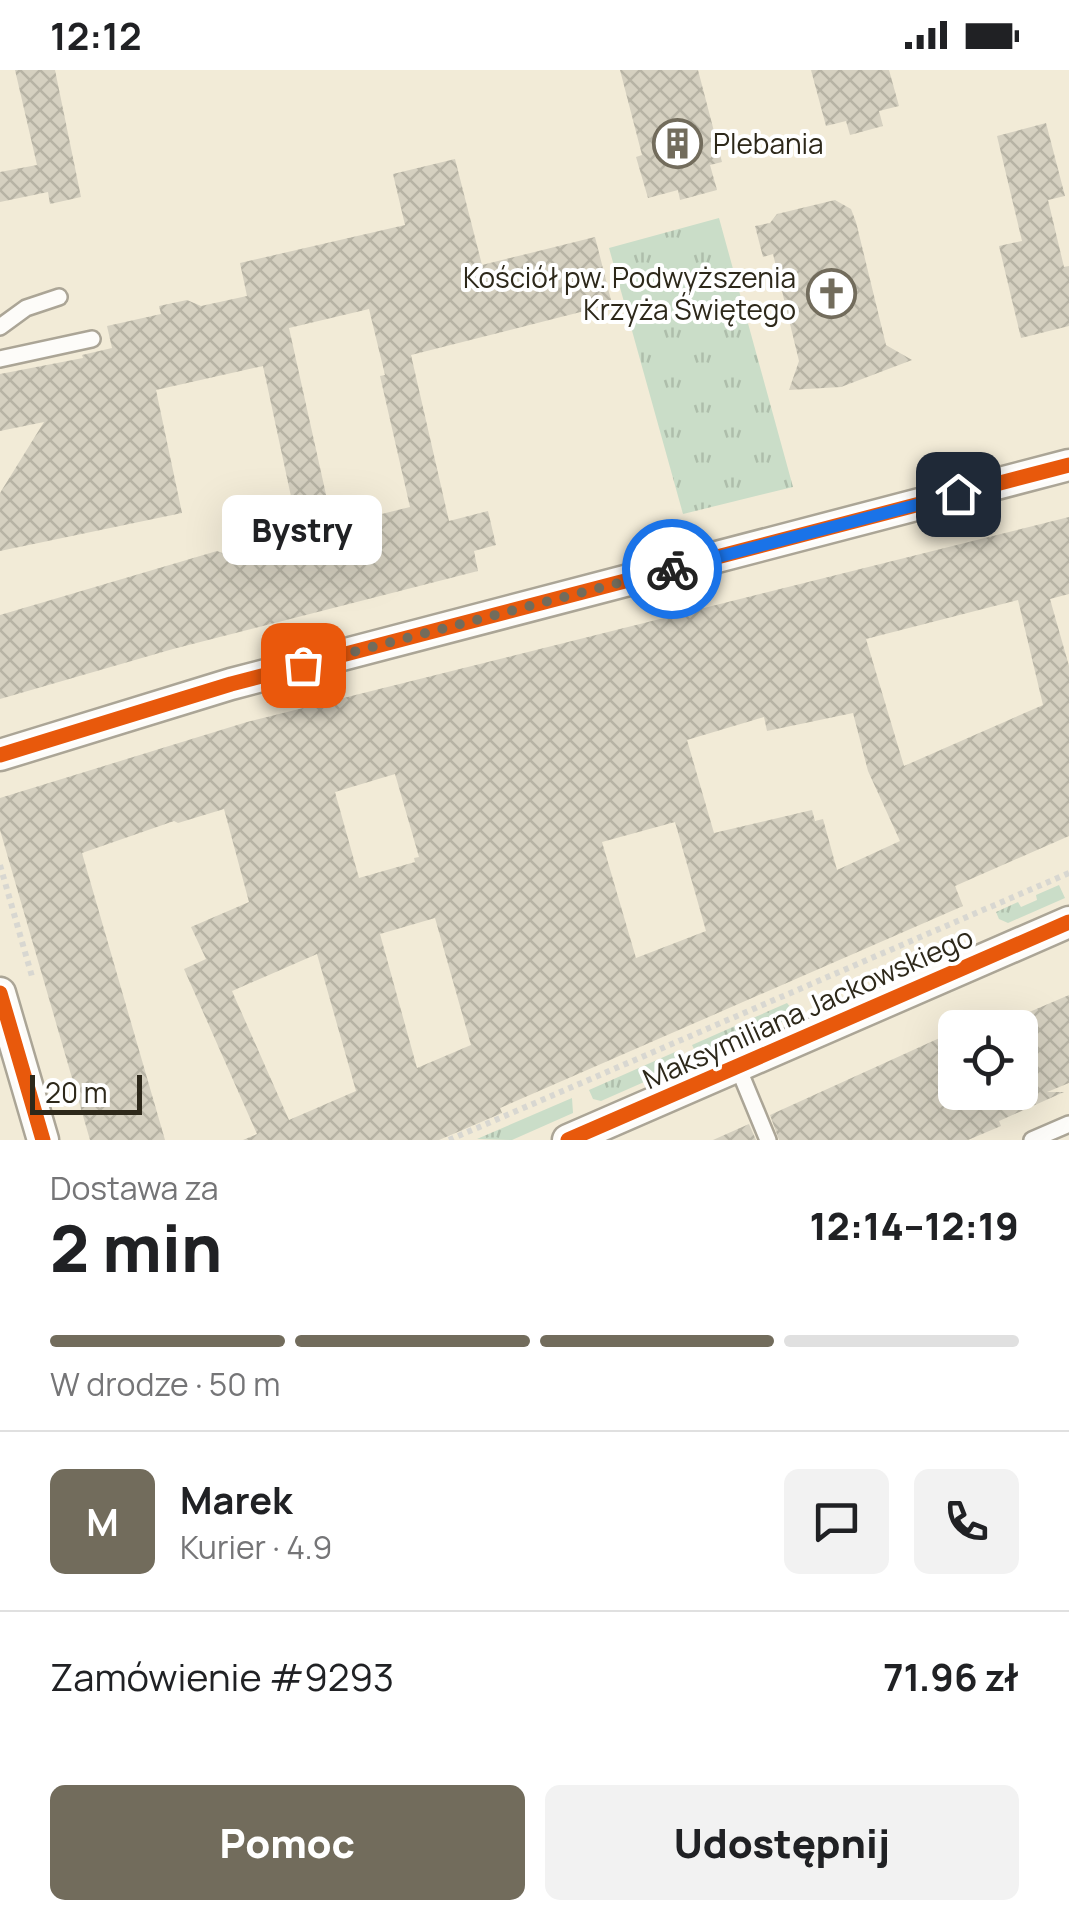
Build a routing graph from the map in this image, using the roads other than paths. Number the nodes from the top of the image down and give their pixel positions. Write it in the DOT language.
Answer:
graph roads {
  1 [pos="60,297"];
  2 [pos="0,327"];
  3 [pos="92,340"];
  4 [pos="0,359"];
  5 [pos="1069,465"];
  6 [pos="0,756"];
  7 [pos="1069,922"];
  8 [pos="0,993"];
  9 [pos="737,1065"];
  10 [pos="1069,1124"];
  11 [pos="600,1134"];
  12 [pos="43,1140"];
  13 [pos="568,1140"];
  14 [pos="768,1140"];
  15 [pos="1032,1140"];
  1 -- 2 [label="lane"];
  3 -- 4 [label="lane"];
  5 -- 6 [label="street"];
  7 -- 9 [label="street, Maksymiliana Jackowskiego"];
  8 -- 12 [label="street"];
  9 -- 11 [label="street, Maksymiliana Jackowskiego"];
  9 -- 14 [label="lane"];
  10 -- 15 [label="lane"];
  11 -- 13 [label="street, Maksymiliana Jackowskiego"];
}
